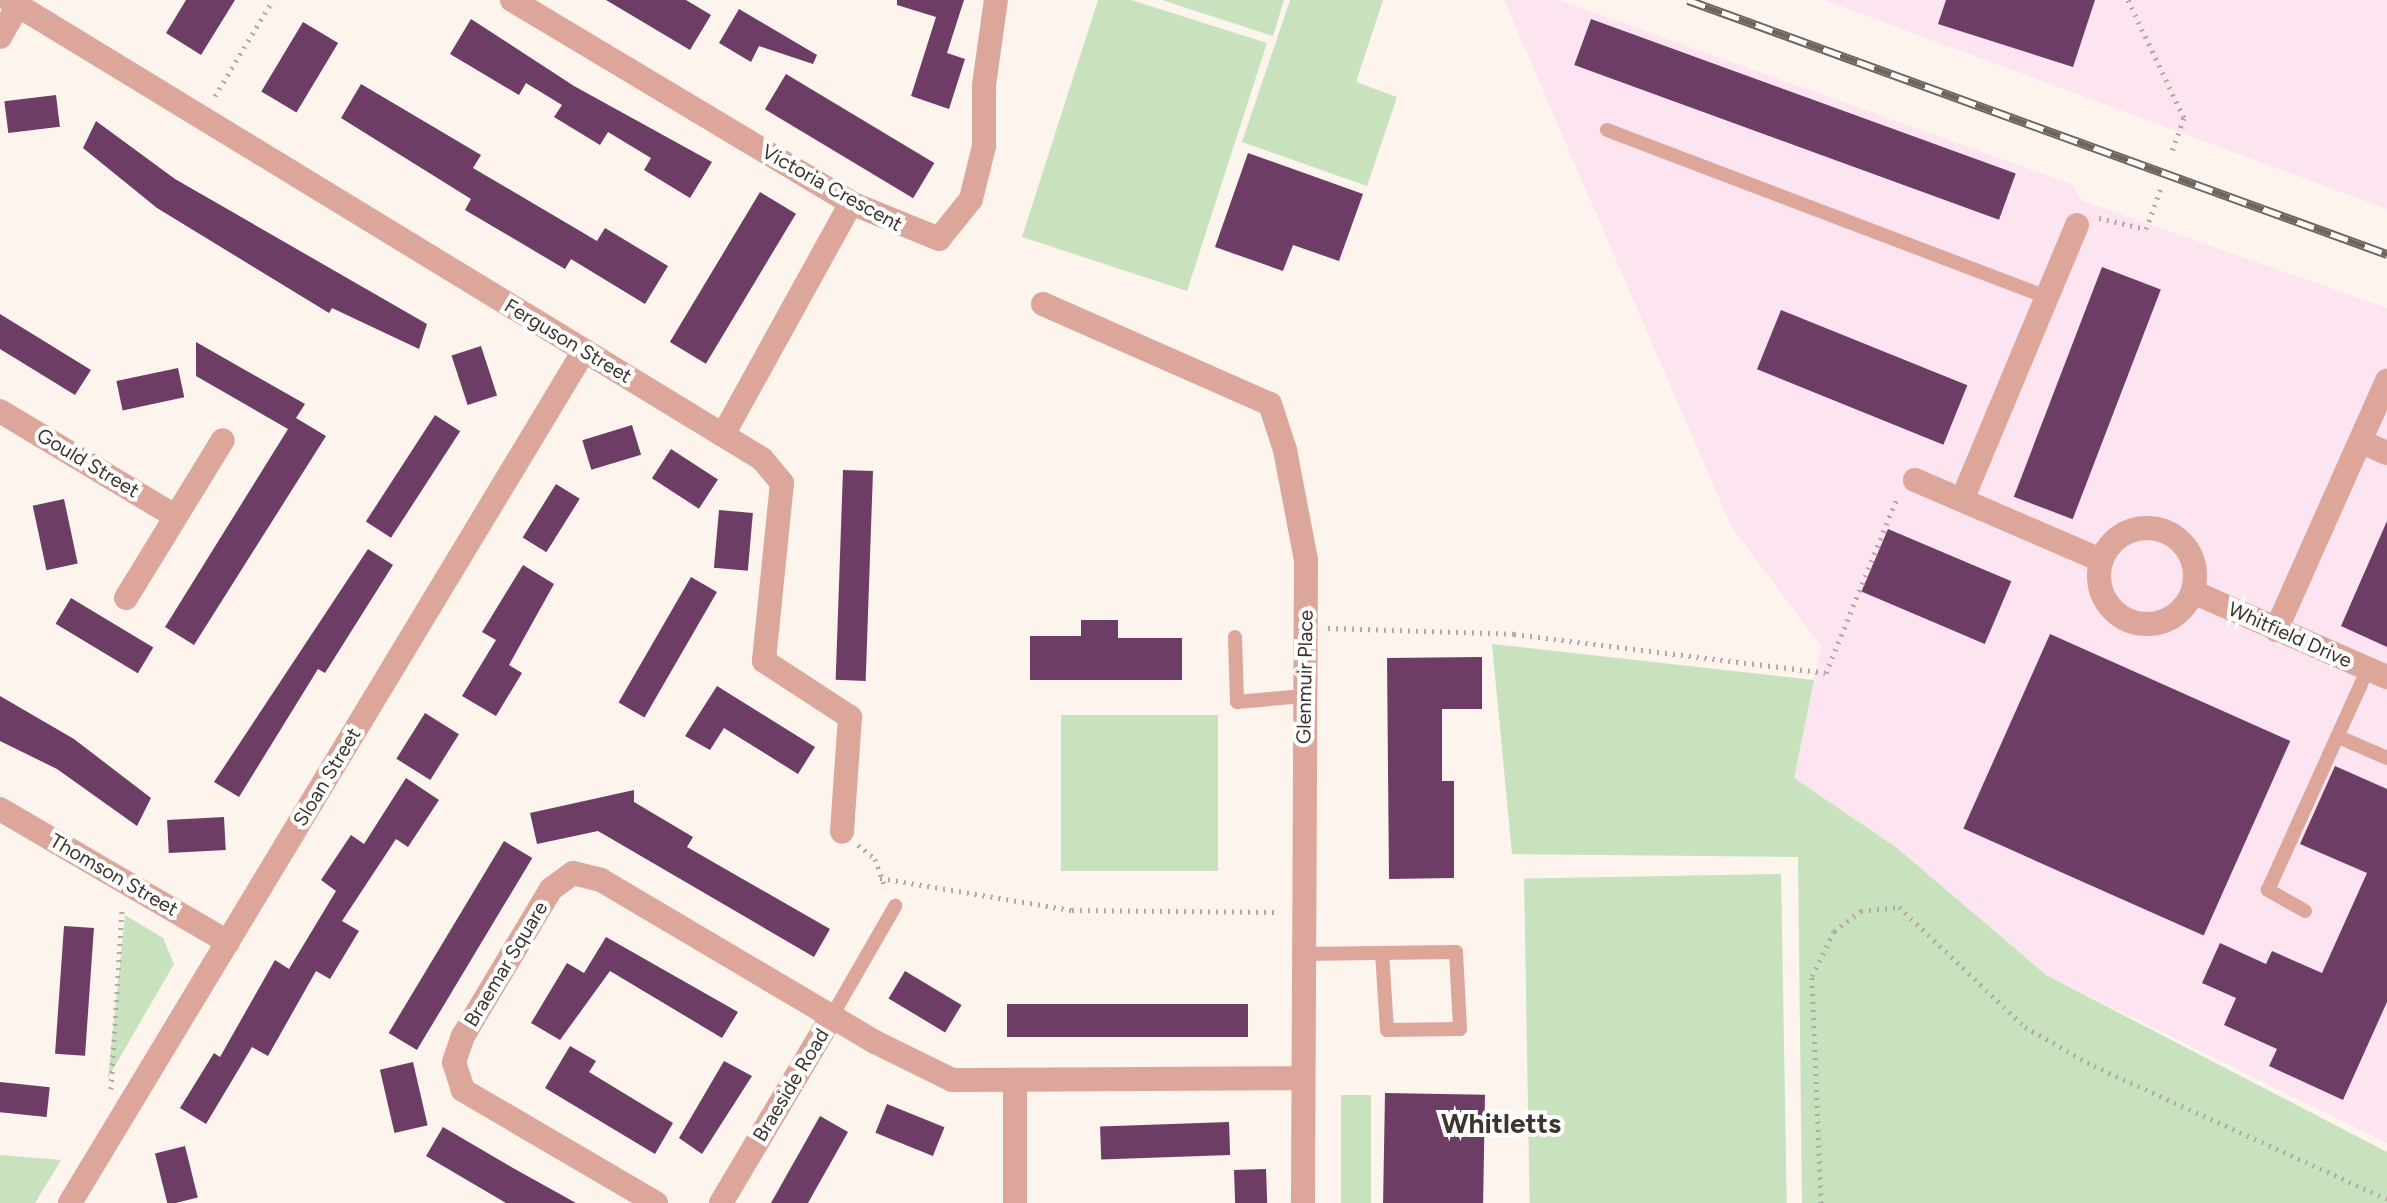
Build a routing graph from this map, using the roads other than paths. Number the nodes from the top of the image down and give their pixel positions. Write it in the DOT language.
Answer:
graph roads {
  1 [pos="512,0"];
  2 [pos="996,0"];
  3 [pos="14,3"];
  4 [pos="0,37"];
  5 [pos="1607,130"];
  6 [pos="851,203"];
  7 [pos="2077,225"];
  8 [pos="2047,297"];
  9 [pos="1043,304"];
  10 [pos="584,351"];
  11 [pos="2387,381"];
  12 [pos="0,411"];
  13 [pos="723,435"];
  14 [pos="223,440"];
  15 [pos="2362,442"];
  16 [pos="2387,453"];
  17 [pos="1915,480"];
  18 [pos="1962,500"];
  19 [pos="175,516"];
  20 [pos="2101,560"];
  21 [pos="2193,592"];
  22 [pos="126,598"];
  23 [pos="2276,630"];
  24 [pos="1235,637"];
  25 [pos="2378,673"];
  26 [pos="1304,696"];
  27 [pos="2341,738"];
  28 [pos="2387,758"];
  29 [pos="0,809"];
  30 [pos="842,832"];
  31 [pos="895,906"];
  32 [pos="2305,911"];
  33 [pos="228,942"];
  34 [pos="1382,953"];
  35 [pos="1301,954"];
  36 [pos="833,1014"];
  37 [pos="1300,1078"];
  38 [pos="1015,1084"];
  39 [pos="73,1202"];
  40 [pos="656,1203"];
  41 [pos="721,1203"];
  42 [pos="1015,1203"];
  43 [pos="1303,1203"];
  1 -- 6 [label="street, Victoria Crescent"];
  2 -- 6 [label="street, Victoria Crescent"];
  3 -- 4 [label="street"];
  3 -- 10 [label="street, Ferguson Street"];
  5 -- 8 [label="lane"];
  6 -- 13 [label="street"];
  7 -- 8 [label="street"];
  8 -- 18 [label="street"];
  9 -- 26 [label="street, Glenmuir Place"];
  10 -- 13 [label="street, Ferguson Street"];
  10 -- 33 [label="street, Sloan Street"];
  11 -- 15 [label="street"];
  12 -- 19 [label="street, Gould Street"];
  13 -- 30 [label="street, Ferguson Street"];
  14 -- 19 [label="street"];
  15 -- 16 [label="street"];
  15 -- 23 [label="street"];
  17 -- 18 [label="street"];
  18 -- 20 [label="street"];
  19 -- 22 [label="street"];
  20 -- 21 [label="street"];
  20 -- 21 [label="street"];
  21 -- 23 [label="street, Whitfield Drive"];
  23 -- 25 [label="street, Whitfield Drive"];
  24 -- 26 [label="lane"];
  25 -- 27 [label="lane"];
  26 -- 35 [label="street, Glenmuir Place"];
  27 -- 28 [label="lane"];
  27 -- 32 [label="lane"];
  29 -- 33 [label="street, Thomson Street"];
  31 -- 36 [label="lane"];
  33 -- 39 [label="street, Sloan Street"];
  34 -- 34 [label="lane"];
  34 -- 35 [label="lane"];
  35 -- 37 [label="street, Glenmuir Place"];
  36 -- 38 [label="street, Braeside Road"];
  36 -- 40 [label="street, Braemar Square"];
  36 -- 41 [label="street, Braeside Road"];
  37 -- 38 [label="street, Braeside Road"];
  37 -- 43 [label="street, Glenmuir Place"];
  38 -- 42 [label="street"];
}
